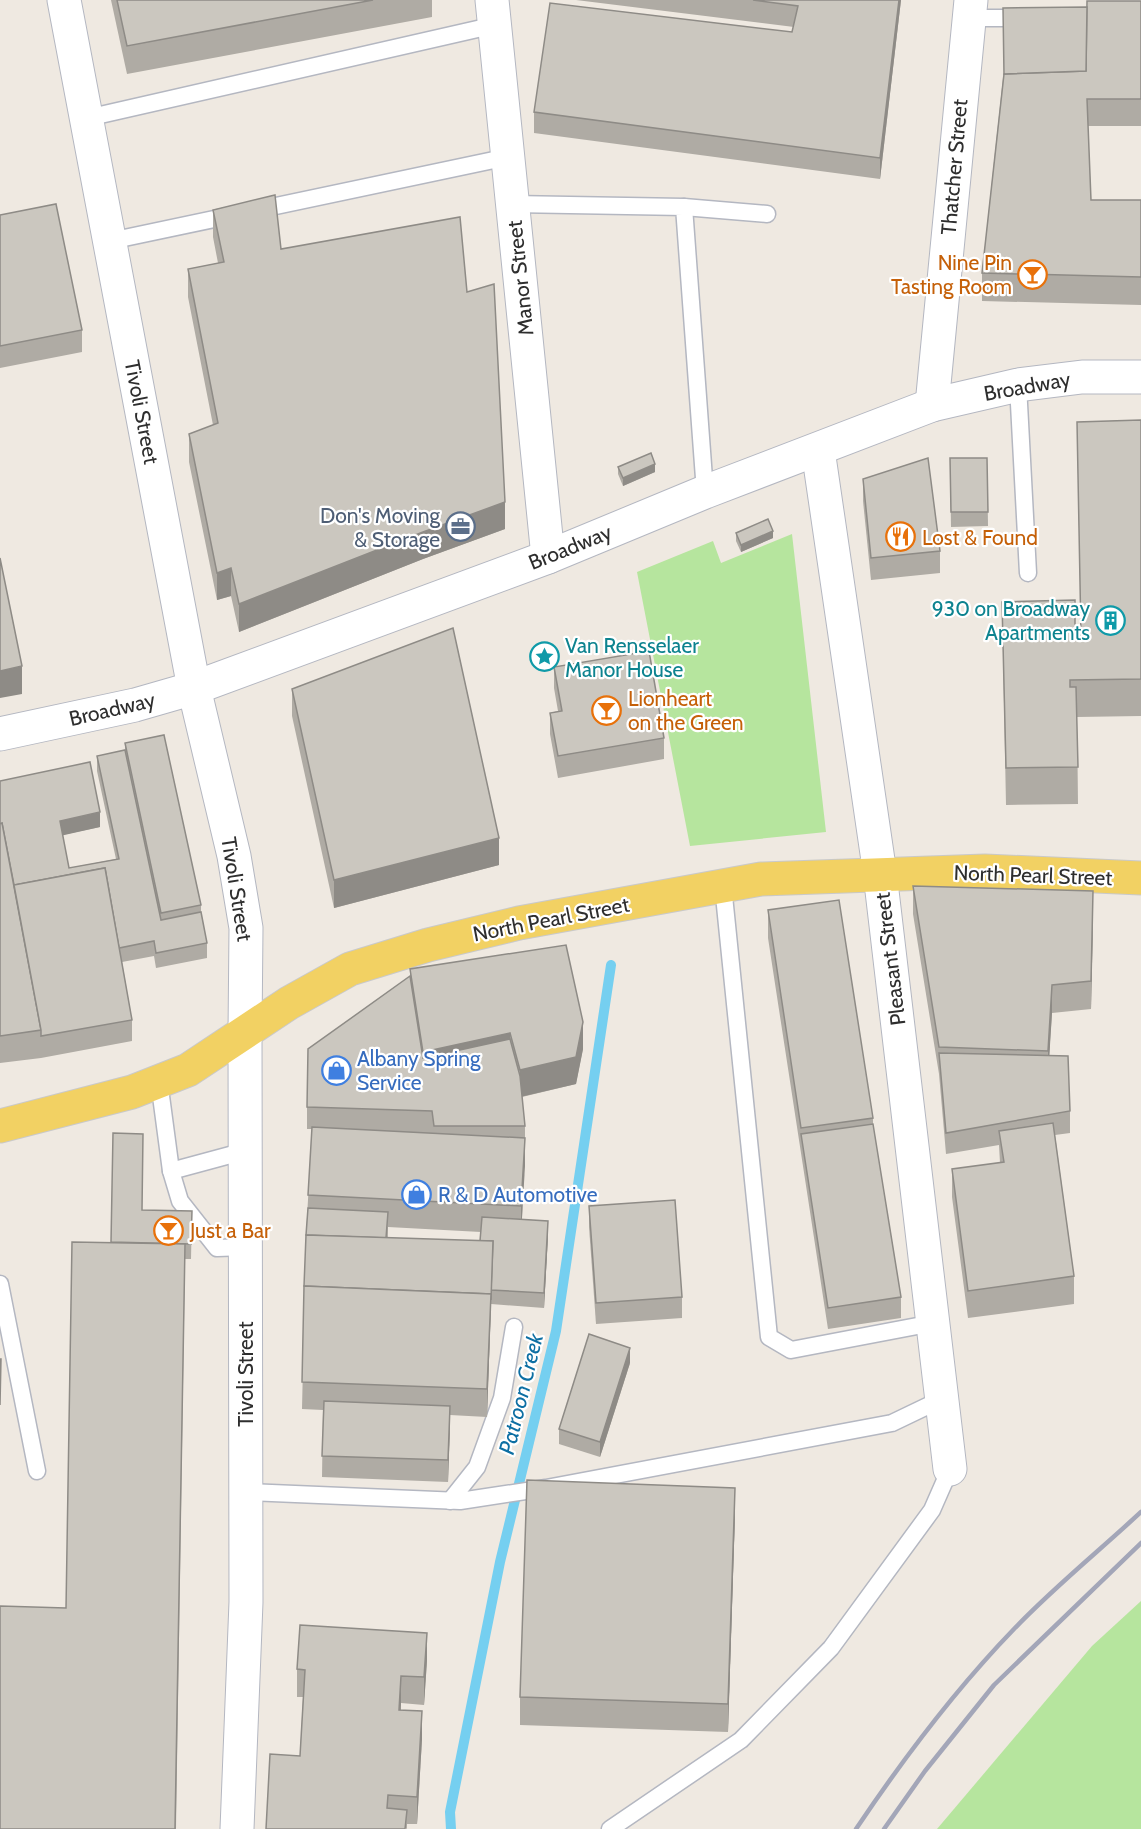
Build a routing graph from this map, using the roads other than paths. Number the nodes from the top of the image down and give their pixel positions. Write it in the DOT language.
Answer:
graph roads {
  1 [pos="64,0"];
  2 [pos="969,9"];
  3 [pos="494,13"];
  4 [pos="1037,18"];
  5 [pos="87,118"];
  6 [pos="508,158"];
  7 [pos="512,204"];
  8 [pos="684,207"];
  9 [pos="767,214"];
  10 [pos="110,241"];
  11 [pos="1141,377"];
  12 [pos="1018,385"];
  13 [pos="932,405"];
  14 [pos="818,450"];
  15 [pos="705,492"];
  16 [pos="548,557"];
  17 [pos="1028,573"];
  18 [pos="194,688"];
  19 [pos="0,734"];
  20 [pos="880,874"];
  21 [pos="1141,878"];
  22 [pos="723,886"];
  23 [pos="245,1033"];
  24 [pos="159,1081"];
  25 [pos="0,1126"];
  26 [pos="245,1152"];
  27 [pos="171,1171"];
  28 [pos="245,1247"];
  29 [pos="0,1284"];
  30 [pos="933,1323"];
  31 [pos="514,1327"];
  32 [pos="942,1399"];
  33 [pos="950,1469"];
  34 [pos="37,1472"];
  35 [pos="246,1492"];
  36 [pos="455,1501"];
  37 [pos="237,1829"];
  38 [pos="610,1829"];
  1 -- 5 [label="street, Tivoli Street"];
  2 -- 4 [label="lane"];
  2 -- 13 [label="street, Thatcher Street"];
  3 -- 5 [label="lane"];
  3 -- 6 [label="street, Manor Street"];
  5 -- 10 [label="street, Tivoli Street"];
  6 -- 7 [label="street, Manor Street"];
  6 -- 10 [label="lane"];
  7 -- 8 [label="lane"];
  7 -- 16 [label="street, Manor Street"];
  8 -- 9 [label="lane"];
  8 -- 15 [label="lane"];
  10 -- 18 [label="street, Tivoli Street"];
  11 -- 12 [label="street, Broadway"];
  12 -- 13 [label="street, Broadway"];
  12 -- 17 [label="lane"];
  13 -- 14 [label="street, Broadway"];
  14 -- 15 [label="street, Broadway"];
  14 -- 20 [label="street, Pleasant Street"];
  15 -- 16 [label="street, Broadway"];
  16 -- 18 [label="street, Broadway"];
  18 -- 19 [label="street, Broadway"];
  18 -- 23 [label="street, Tivoli Street"];
  20 -- 21 [label="main road, North Pearl Street"];
  20 -- 22 [label="main road, North Pearl Street"];
  20 -- 30 [label="street, Pleasant Street"];
  22 -- 23 [label="main road, North Pearl Street"];
  22 -- 30 [label="lane"];
  23 -- 24 [label="main road, North Pearl Street"];
  23 -- 26 [label="street, Tivoli Street"];
  24 -- 25 [label="main road, North Pearl Street"];
  24 -- 27 [label="lane"];
  26 -- 27 [label="lane"];
  26 -- 28 [label="street, Tivoli Street"];
  27 -- 28 [label="lane"];
  28 -- 35 [label="street, Tivoli Street"];
  29 -- 34 [label="lane"];
  30 -- 32 [label="street, Pleasant Street"];
  31 -- 36 [label="lane"];
  32 -- 33 [label="street, Pleasant Street"];
  32 -- 36 [label="lane"];
  33 -- 38 [label="lane"];
  35 -- 36 [label="lane"];
  35 -- 37 [label="street, Tivoli Street"];
}
